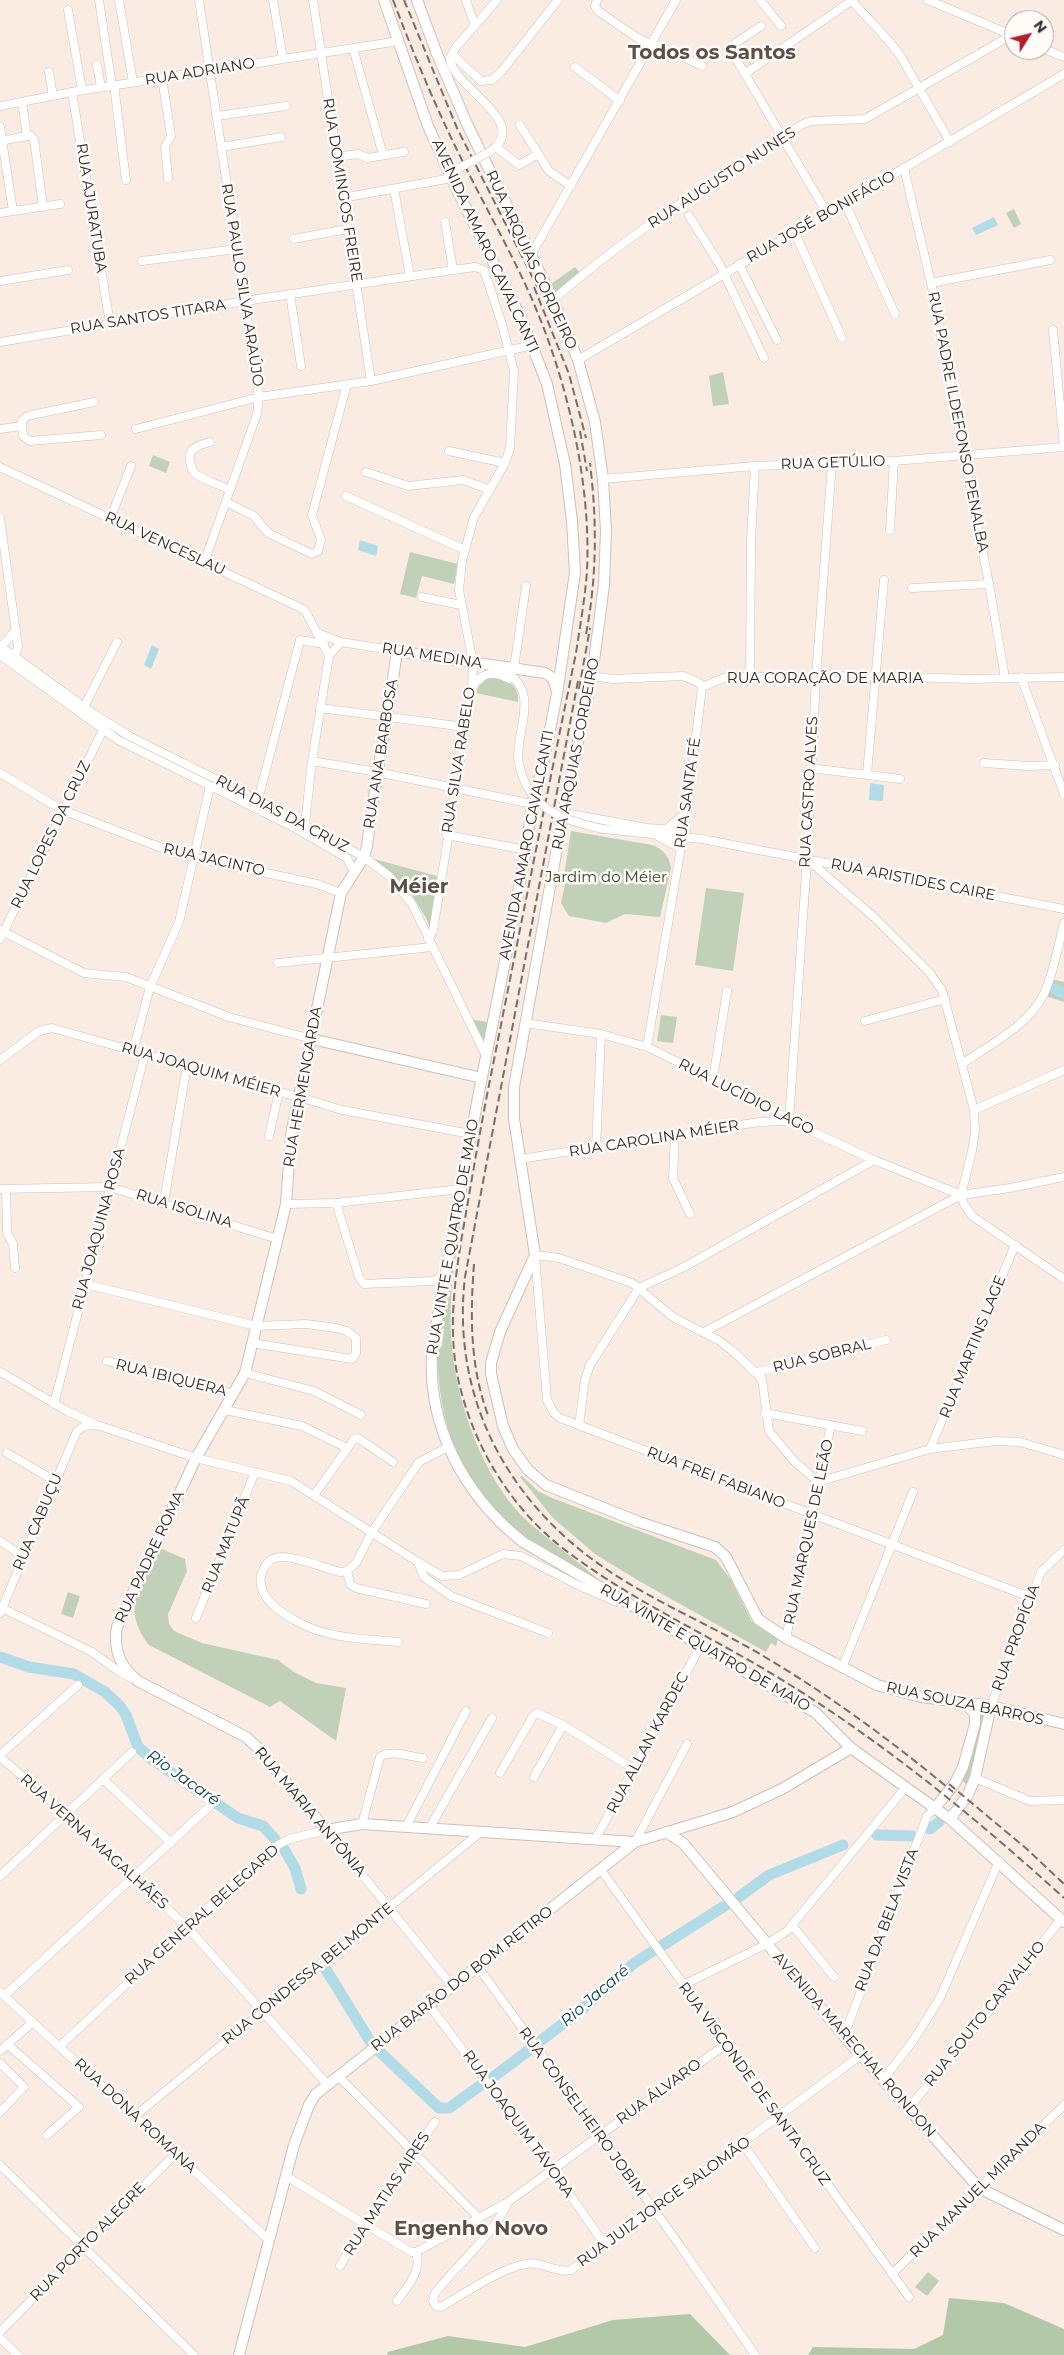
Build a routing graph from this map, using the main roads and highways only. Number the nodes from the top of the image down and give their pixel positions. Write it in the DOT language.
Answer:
graph roads {
  1 [pos="384,0"];
  2 [pos="418,0"];
  3 [pos="456,71"];
  4 [pos="454,95"];
  5 [pos="574,557"];
  6 [pos="566,590"];
  7 [pos="569,617"];
  8 [pos="565,632"];
  9 [pos="397,652"];
  10 [pos="563,654"];
  11 [pos="545,673"];
  12 [pos="557,694"];
  13 [pos="364,857"];
  14 [pos="312,1039"];
  15 [pos="486,1056"];
  16 [pos="482,1078"];
  17 [pos="196,1458"];
  18 [pos="786,1638"];
  19 [pos="138,1681"];
  20 [pos="963,1702"];
  21 [pos="988,1703"];
  22 [pos="1064,1724"];
  23 [pos="851,1748"];
  24 [pos="935,1808"];
  25 [pos="950,1819"];
  26 [pos="326,1830"];
  27 [pos="666,1832"];
  28 [pos="635,1842"];
  29 [pos="1063,1920"];
  30 [pos="1064,2230"];
  31 [pos="239,2355"];
  1 -- 5 [label="main road, AVENIDA AMARO CAVALCANTI"];
  2 -- 4 [label="main road, RUA ARQUIAS CORDEIRO"];
  3 -- 4 [label="main road"];
  4 -- 18 [label="main road, RUA ARQUIAS CORDEIRO"];
  5 -- 6 [label="main road, AVENIDA AMARO CAVALCANTI"];
  5 -- 7 [label="main road, AVENIDA AMARO CAVALCANTI"];
  6 -- 7 [label="main road"];
  6 -- 8 [label="main road, AVENIDA AMARO CAVALCANTI"];
  7 -- 8 [label="main road, AVENIDA AMARO CAVALCANTI"];
  8 -- 10 [label="main road, AVENIDA AMARO CAVALCANTI"];
  9 -- 11 [label="main road, RUA MEDINA"];
  9 -- 13 [label="main road, RUA ANA BARBOSA"];
  10 -- 11 [label="main road"];
  10 -- 12 [label="main road, AVENIDA AMARO CAVALCANTI"];
  11 -- 12 [label="main road"];
  12 -- 15 [label="main road, AVENIDA AMARO CAVALCANTI"];
  13 -- 14 [label="main road, RUA HERMENGARDA"];
  14 -- 16 [label="main road"];
  14 -- 17 [label="main road, RUA HERMENGARDA"];
  15 -- 16 [label="main road, RUA VINTE E QUATRO DE MAIO"];
  16 -- 23 [label="main road, RUA VINTE E QUATRO DE MAIO"];
  17 -- 19 [label="main road, RUA PADRE ROMA"];
  18 -- 20 [label="main road, RUA SOUZA BARROS"];
  19 -- 26 [label="main road, RUA MARIA ANTÔNIA"];
  20 -- 21 [label="main road, RUA SOUZA BARROS"];
  20 -- 24 [label="main road"];
  21 -- 22 [label="main road, RUA SOUZA BARROS"];
  21 -- 25 [label="main road"];
  23 -- 24 [label="main road, RUA VINTE E QUATRO DE MAIO"];
  23 -- 27 [label="main road, RUA BARÃO DO BOM RETIRO"];
  24 -- 25 [label="main road, RUA VINTE E QUATRO DE MAIO"];
  25 -- 29 [label="main road, RUA VINTE E QUATRO DE MAIO"];
  26 -- 28 [label="main road, RUA GENERAL BELEGARD"];
  27 -- 28 [label="main road, RUA BARÃO DO BOM RETIRO"];
  27 -- 30 [label="main road, AVENIDA MARECHAL RONDON"];
  28 -- 31 [label="main road, RUA BARÃO DO BOM RETIRO"];
}
